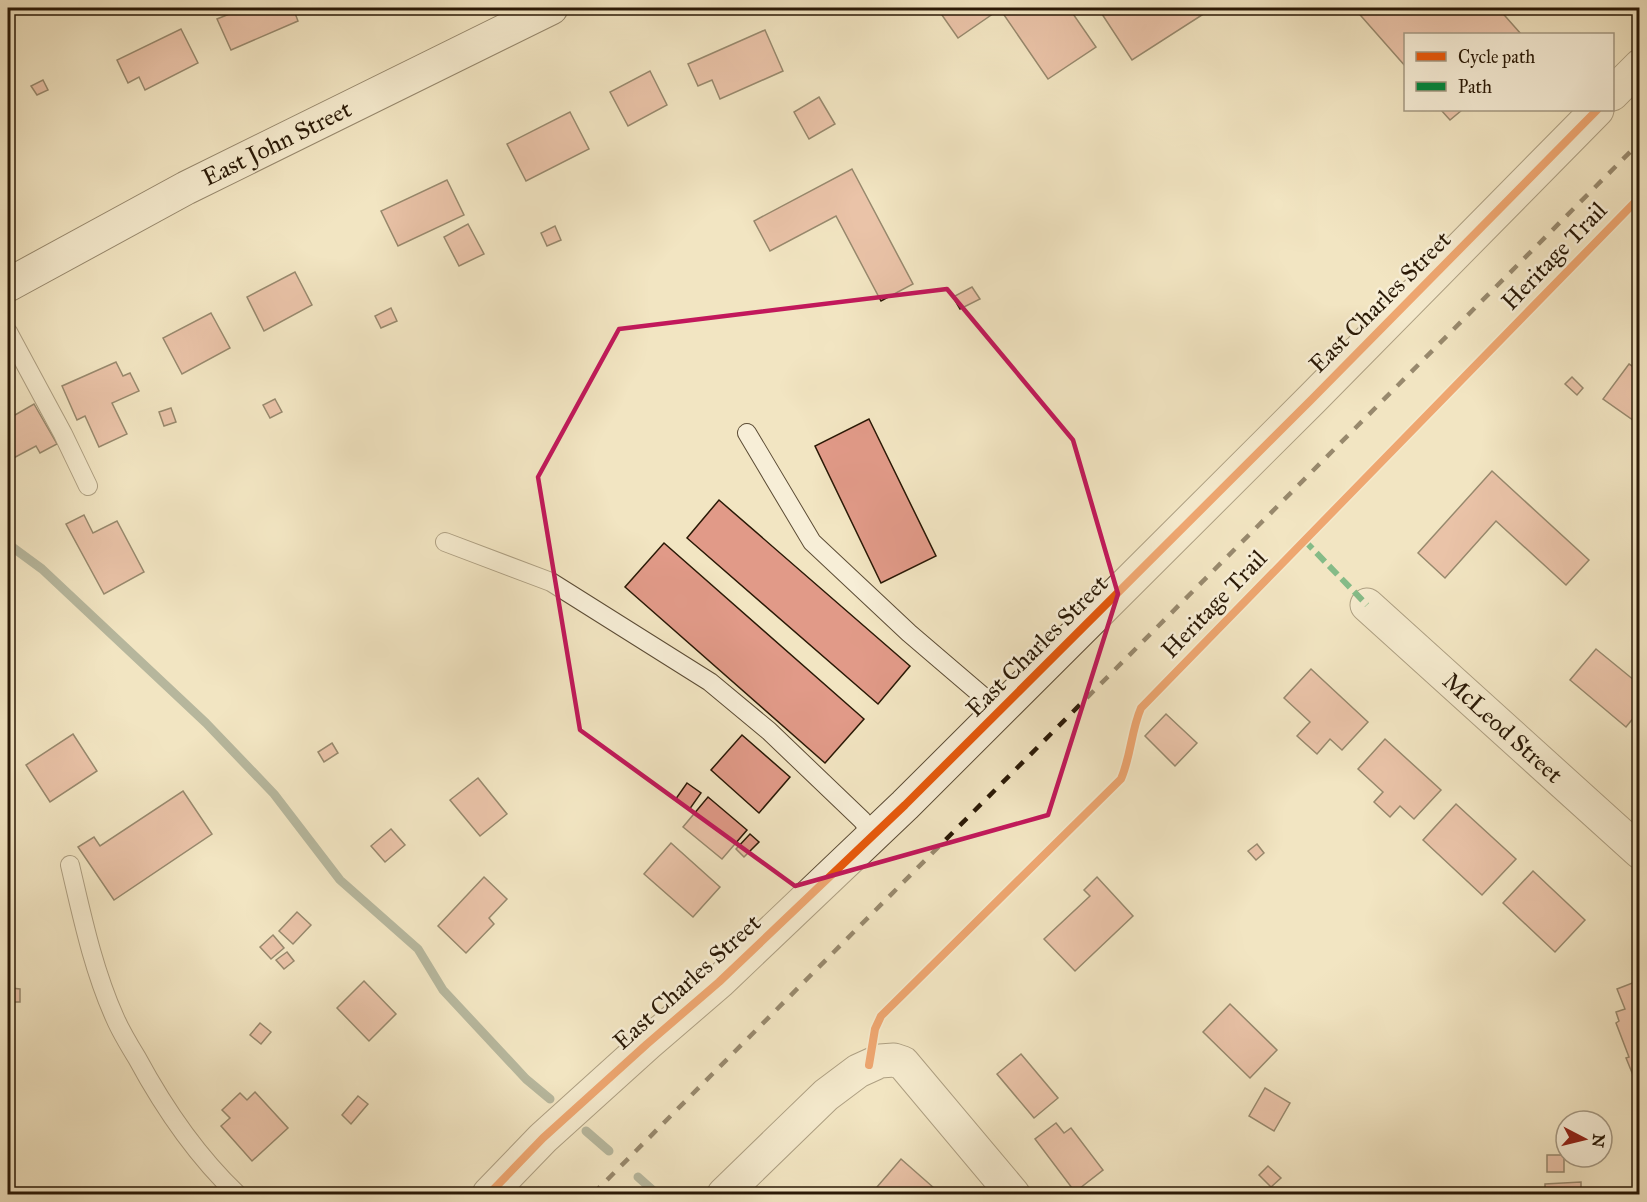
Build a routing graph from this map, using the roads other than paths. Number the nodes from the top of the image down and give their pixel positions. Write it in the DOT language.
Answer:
graph roads {
  1 [pos="551,8"];
  2 [pos="1640,66"];
  3 [pos="1614,92"];
  4 [pos="1596,111"];
  5 [pos="8,285"];
  6 [pos="8,332"];
  7 [pos="747,434"];
  8 [pos="88,486"];
  9 [pos="445,542"];
  10 [pos="1367,605"];
  11 [pos="999,711"];
  12 [pos="873,835"];
  13 [pos="1640,852"];
  14 [pos="70,865"];
  15 [pos="237,1194"];
  16 [pos="489,1194"];
  17 [pos="724,1194"];
  18 [pos="1013,1194"];
  1 -- 5 [label="street, East John Street"];
  2 -- 3 [label="street"];
  4 -- 11 [label="street, East Charles Street"];
  6 -- 8 [label="lane"];
  7 -- 11 [label="lane"];
  9 -- 12 [label="lane"];
  10 -- 13 [label="street, McLeod Street"];
  11 -- 12 [label="street, East Charles Street"];
  12 -- 16 [label="street, East Charles Street"];
  14 -- 15 [label="lane"];
  17 -- 18 [label="street"];
}
